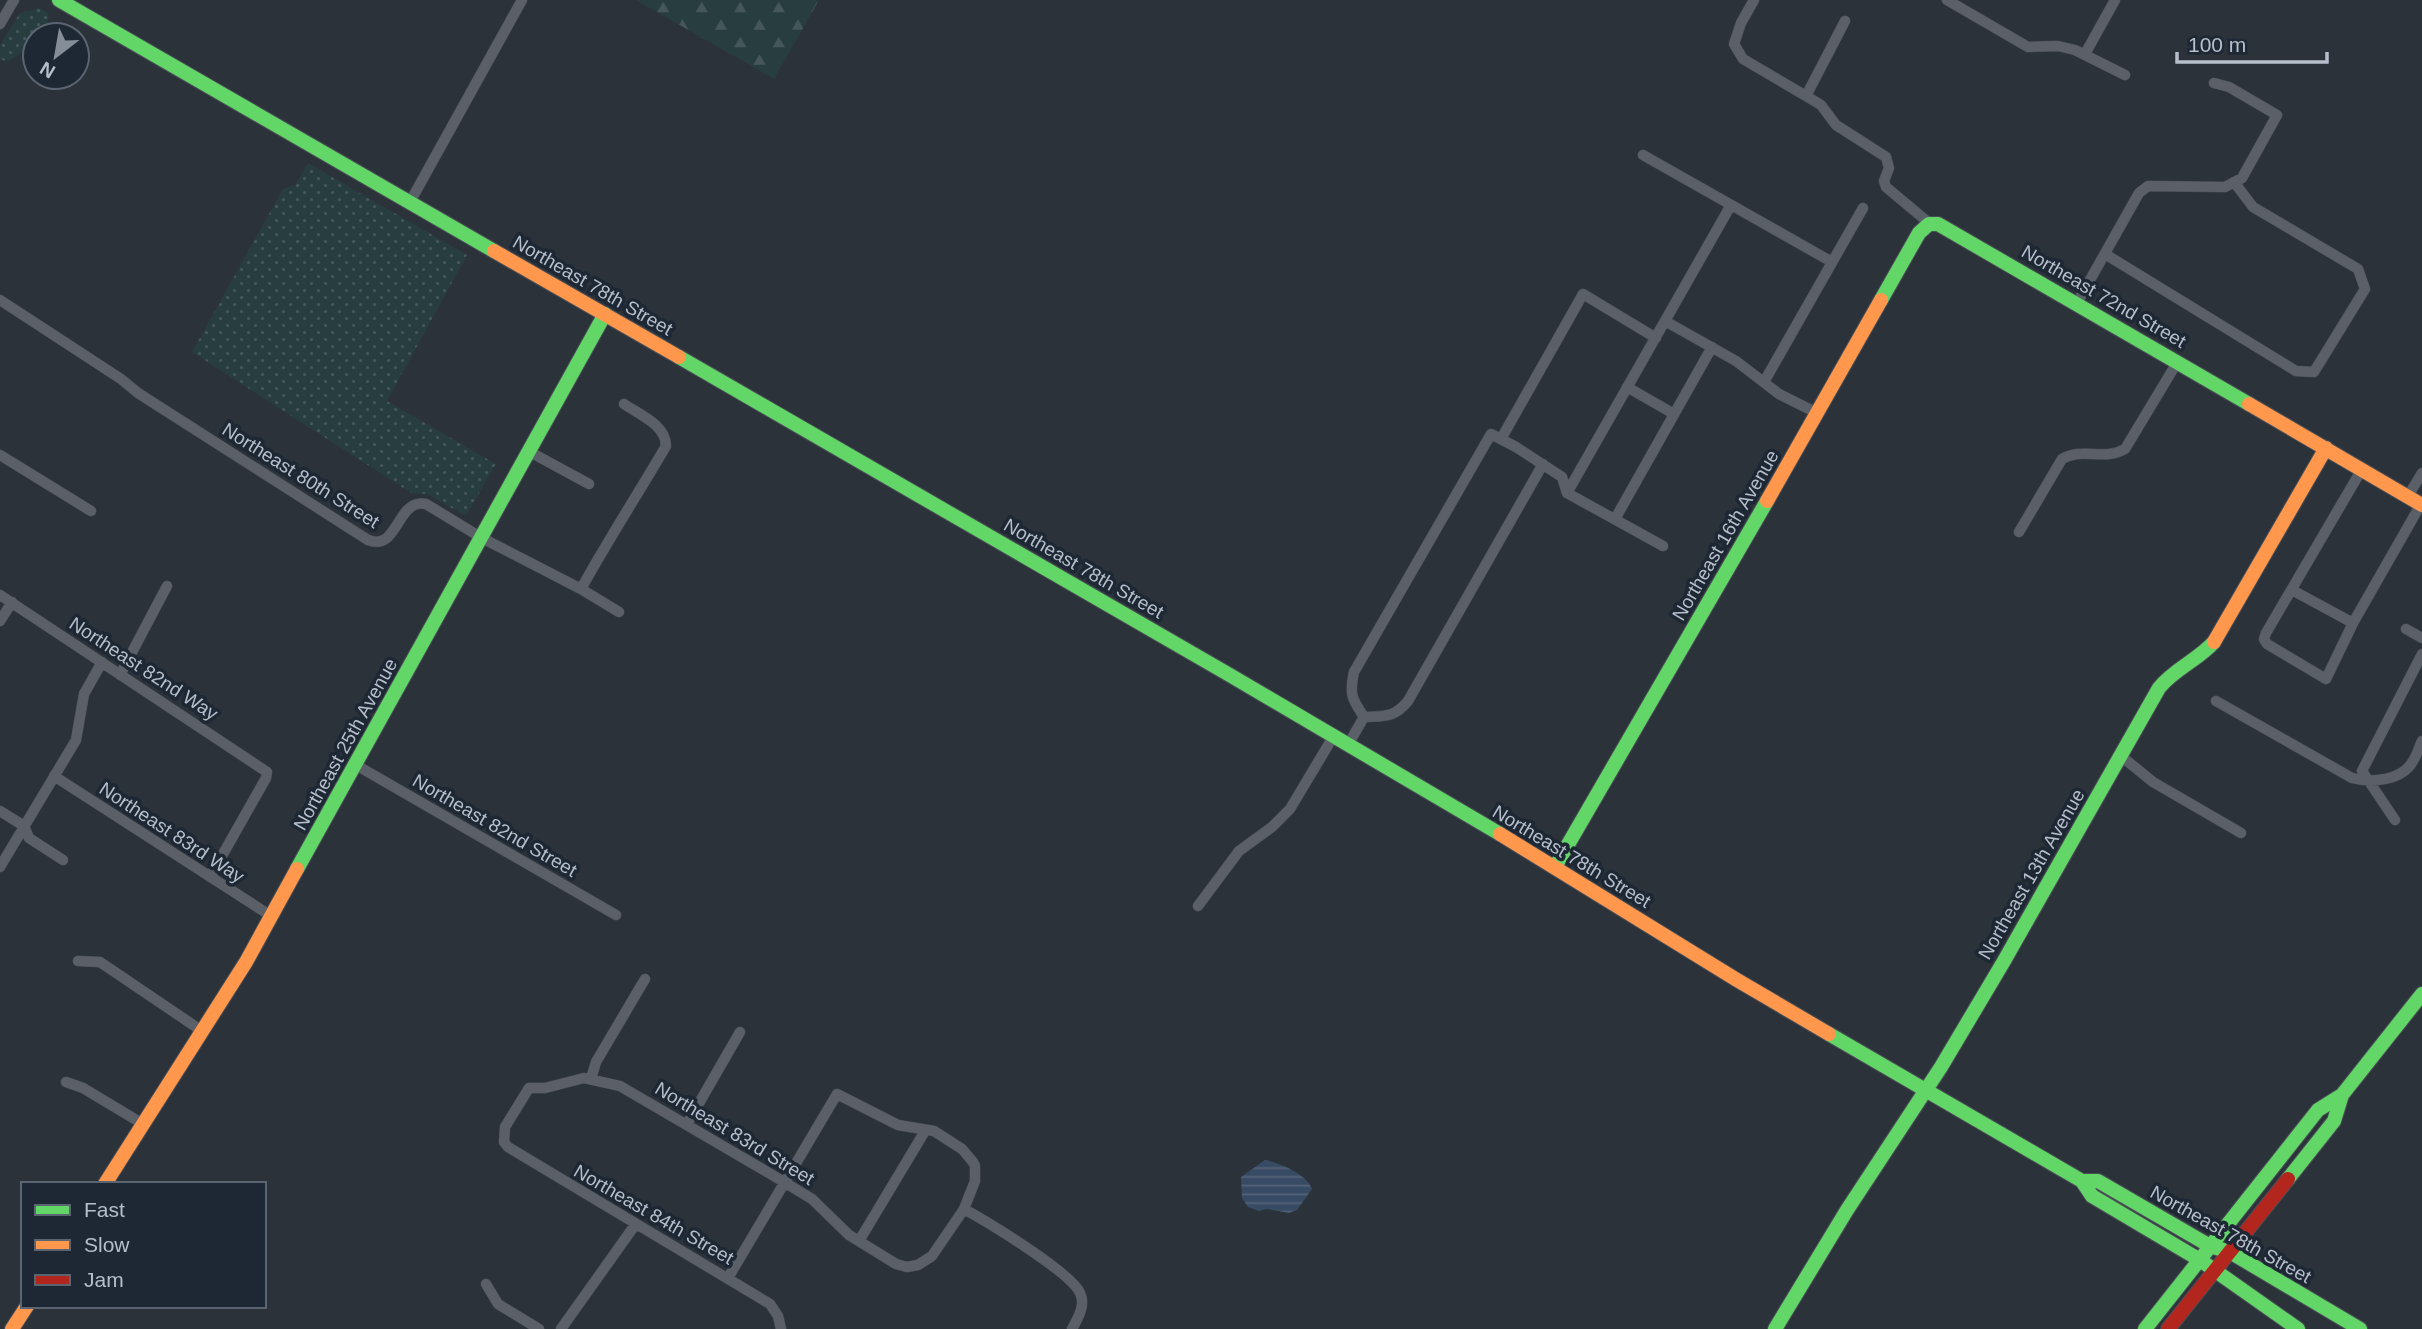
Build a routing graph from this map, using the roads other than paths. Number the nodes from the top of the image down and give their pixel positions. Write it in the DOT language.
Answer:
graph roads {
  1 [pos="14,0"];
  2 [pos="59,0"];
  3 [pos="522,0"];
  4 [pos="1754,0"];
  5 [pos="1947,0"];
  6 [pos="1972,0"];
  7 [pos="2115,0"];
  8 [pos="1966,12"];
  9 [pos="1845,22"];
  10 [pos="0,23"];
  11 [pos="2085,54"];
  12 [pos="2125,75"];
  13 [pos="2214,83"];
  14 [pos="1806,96"];
  15 [pos="1643,155"];
  16 [pos="2234,182"];
  17 [pos="410,202"];
  18 [pos="1731,205"];
  19 [pos="1863,208"];
  20 [pos="1929,223"];
  21 [pos="2105,254"];
  22 [pos="1832,262"];
  23 [pos="0,300"];
  24 [pos="2077,303"];
  25 [pos="605,314"];
  26 [pos="1665,321"];
  27 [pos="1656,338"];
  28 [pos="1712,347"];
  29 [pos="2178,361"];
  30 [pos="1764,382"];
  31 [pos="1627,387"];
  32 [pos="624,404"];
  33 [pos="1817,413"];
  34 [pos="1674,414"];
  35 [pos="1501,439"];
  36 [pos="2326,448"];
  37 [pos="530,452"];
  38 [pos="0,455"];
  39 [pos="1543,464"];
  40 [pos="2362,469"];
  41 [pos="2422,473"];
  42 [pos="589,484"];
  43 [pos="1567,493"];
  44 [pos="2417,502"];
  45 [pos="91,510"];
  46 [pos="1615,519"];
  47 [pos="2019,532"];
  48 [pos="482,538"];
  49 [pos="1663,546"];
  50 [pos="167,586"];
  51 [pos="581,589"];
  52 [pos="2292,590"];
  53 [pos="0,595"];
  54 [pos="12,602"];
  55 [pos="619,612"];
  56 [pos="0,621"];
  57 [pos="2353,623"];
  58 [pos="2406,629"];
  59 [pos="2422,638"];
  60 [pos="2422,654"];
  61 [pos="102,662"];
  62 [pos="120,675"];
  63 [pos="2216,701"];
  64 [pos="1364,717"];
  65 [pos="1333,737"];
  66 [pos="2422,741"];
  67 [pos="1348,745"];
  68 [pos="2121,756"];
  69 [pos="356,765"];
  70 [pos="54,776"];
  71 [pos="2370,780"];
  72 [pos="0,811"];
  73 [pos="2395,820"];
  74 [pos="24,826"];
  75 [pos="2241,832"];
  76 [pos="63,860"];
  77 [pos="0,867"];
  78 [pos="1555,867"];
  79 [pos="210,877"];
  80 [pos="1198,906"];
  81 [pos="616,915"];
  82 [pos="271,916"];
  83 [pos="78,961"];
  84 [pos="645,979"];
  85 [pos="2422,994"];
  86 [pos="202,1031"];
  87 [pos="740,1032"];
  88 [pos="591,1080"];
  89 [pos="66,1082"];
  90 [pos="1926,1089"];
  91 [pos="2342,1095"];
  92 [pos="143,1124"];
  93 [pos="687,1124"];
  94 [pos="925,1131"];
  95 [pos="508,1147"];
  96 [pos="783,1181"];
  97 [pos="2082,1181"];
  98 [pos="106,1182"];
  99 [pos="964,1209"];
  100 [pos="635,1224"];
  101 [pos="859,1241"];
  102 [pos="2210,1246"];
  103 [pos="2230,1252"];
  104 [pos="2200,1260"];
  105 [pos="2215,1270"];
  106 [pos="728,1278"];
  107 [pos="486,1284"];
  108 [pos="26,1308"];
  109 [pos="12,1329"];
  110 [pos="540,1329"];
  111 [pos="561,1329"];
  112 [pos="781,1329"];
  113 [pos="1072,1329"];
  114 [pos="1775,1329"];
  115 [pos="2145,1329"];
  116 [pos="2168,1329"];
  117 [pos="2298,1329"];
  118 [pos="2360,1329"];
  1 -- 10 [label="street"];
  2 -- 17 [label="main road, Northeast 78th Street"];
  3 -- 17 [label="street"];
  4 -- 14 [label="street"];
  5 -- 8 [label="street"];
  6 -- 8 [label="street"];
  7 -- 11 [label="street"];
  8 -- 11 [label="street"];
  9 -- 14 [label="street"];
  11 -- 12 [label="street"];
  13 -- 16 [label="street"];
  14 -- 20 [label="street, Northeast 72nd Street"];
  15 -- 18 [label="street"];
  16 -- 21 [label="street"];
  16 -- 21 [label="street"];
  17 -- 25 [label="main road, Northeast 78th Street"];
  18 -- 22 [label="street"];
  18 -- 26 [label="street"];
  19 -- 22 [label="street"];
  20 -- 24 [label="main road, Northeast 72nd Street"];
  20 -- 33 [label="main road, Northeast 16th Avenue"];
  21 -- 24 [label="street"];
  22 -- 30 [label="street"];
  23 -- 48 [label="street, Northeast 80th Street"];
  24 -- 29 [label="main road, Northeast 72nd Street"];
  25 -- 37 [label="main road, Northeast 25th Avenue"];
  25 -- 65 [label="main road, Northeast 78th Street"];
  26 -- 27 [label="street"];
  26 -- 28 [label="street"];
  27 -- 31 [label="street"];
  27 -- 35 [label="street"];
  28 -- 30 [label="street"];
  28 -- 34 [label="street"];
  29 -- 36 [label="main road, Northeast 72nd Street"];
  29 -- 47 [label="street"];
  30 -- 33 [label="street"];
  31 -- 34 [label="street"];
  31 -- 43 [label="street"];
  32 -- 51 [label="street"];
  33 -- 78 [label="main road, Northeast 16th Avenue"];
  34 -- 46 [label="street"];
  35 -- 39 [label="street"];
  35 -- 64 [label="street"];
  36 -- 40 [label="main road, Northeast 72nd Street"];
  36 -- 68 [label="main road, Northeast 13th Avenue"];
  37 -- 42 [label="street"];
  37 -- 48 [label="main road, Northeast 25th Avenue"];
  38 -- 45 [label="street"];
  39 -- 43 [label="street"];
  39 -- 64 [label="street"];
  40 -- 44 [label="main road, Northeast 72nd Street"];
  40 -- 52 [label="street"];
  41 -- 44 [label="street"];
  43 -- 46 [label="street"];
  44 -- 57 [label="street"];
  46 -- 49 [label="street"];
  48 -- 51 [label="street, Northeast 80th Street"];
  48 -- 69 [label="main road, Northeast 25th Avenue"];
  50 -- 62 [label="street"];
  51 -- 55 [label="street, Northeast 80th Street"];
  52 -- 57 [label="street"];
  52 -- 57 [label="street"];
  53 -- 54 [label="street, Northeast 82nd Way"];
  54 -- 56 [label="street"];
  54 -- 61 [label="street, Northeast 82nd Way"];
  58 -- 59 [label="street"];
  60 -- 71 [label="street"];
  61 -- 62 [label="street, Northeast 82nd Way"];
  61 -- 70 [label="street"];
  62 -- 79 [label="street, Northeast 82nd Way"];
  63 -- 71 [label="street"];
  64 -- 67 [label="street"];
  65 -- 67 [label="main road, Northeast 78th Street"];
  65 -- 80 [label="street"];
  66 -- 71 [label="street"];
  67 -- 78 [label="main road, Northeast 78th Street"];
  68 -- 75 [label="street"];
  68 -- 90 [label="main road, Northeast 13th Avenue"];
  69 -- 81 [label="street, Northeast 82nd Street"];
  69 -- 82 [label="main road, Northeast 25th Avenue"];
  70 -- 74 [label="street"];
  70 -- 79 [label="street, Northeast 83rd Way"];
  71 -- 73 [label="street"];
  72 -- 74 [label="street"];
  74 -- 76 [label="street"];
  74 -- 77 [label="street"];
  78 -- 90 [label="main road, Northeast 78th Street"];
  79 -- 82 [label="street, Northeast 83rd Way"];
  82 -- 86 [label="main road, Northeast 25th Avenue"];
  83 -- 86 [label="street"];
  84 -- 88 [label="street"];
  85 -- 91 [label="main road"];
  86 -- 92 [label="main road, Northeast 25th Avenue"];
  87 -- 93 [label="street"];
  88 -- 93 [label="street, Northeast 83rd Street"];
  88 -- 95 [label="street, Northeast 83rd Street"];
  89 -- 92 [label="street"];
  90 -- 97 [label="main road, Northeast 78th Street"];
  90 -- 114 [label="main road, Northeast 13th Avenue"];
  91 -- 102 [label="main road"];
  91 -- 103 [label="main road"];
  92 -- 98 [label="main road, Northeast 25th Avenue"];
  93 -- 96 [label="street, Northeast 83rd Street"];
  94 -- 96 [label="street"];
  94 -- 99 [label="street"];
  94 -- 101 [label="street"];
  95 -- 100 [label="street, Northeast 84th Street"];
  96 -- 101 [label="street, Northeast 83rd Street"];
  96 -- 106 [label="street"];
  97 -- 102 [label="main road, Northeast 78th Street"];
  97 -- 104 [label="main road, Northeast 78th Street"];
  99 -- 101 [label="street, Northeast 83rd Street"];
  99 -- 113 [label="street"];
  100 -- 106 [label="street, Northeast 84th Street"];
  100 -- 111 [label="street"];
  102 -- 103 [label="main road, Northeast 78th Street"];
  102 -- 104 [label="main road"];
  103 -- 105 [label="main road"];
  103 -- 118 [label="main road, Northeast 78th Street"];
  104 -- 105 [label="main road, Northeast 78th Street"];
  104 -- 115 [label="main road"];
  105 -- 116 [label="main road"];
  105 -- 117 [label="main road, Northeast 78th Street"];
  106 -- 112 [label="street, Northeast 84th Street"];
  107 -- 110 [label="street"];
  108 -- 109 [label="main road"];
}
